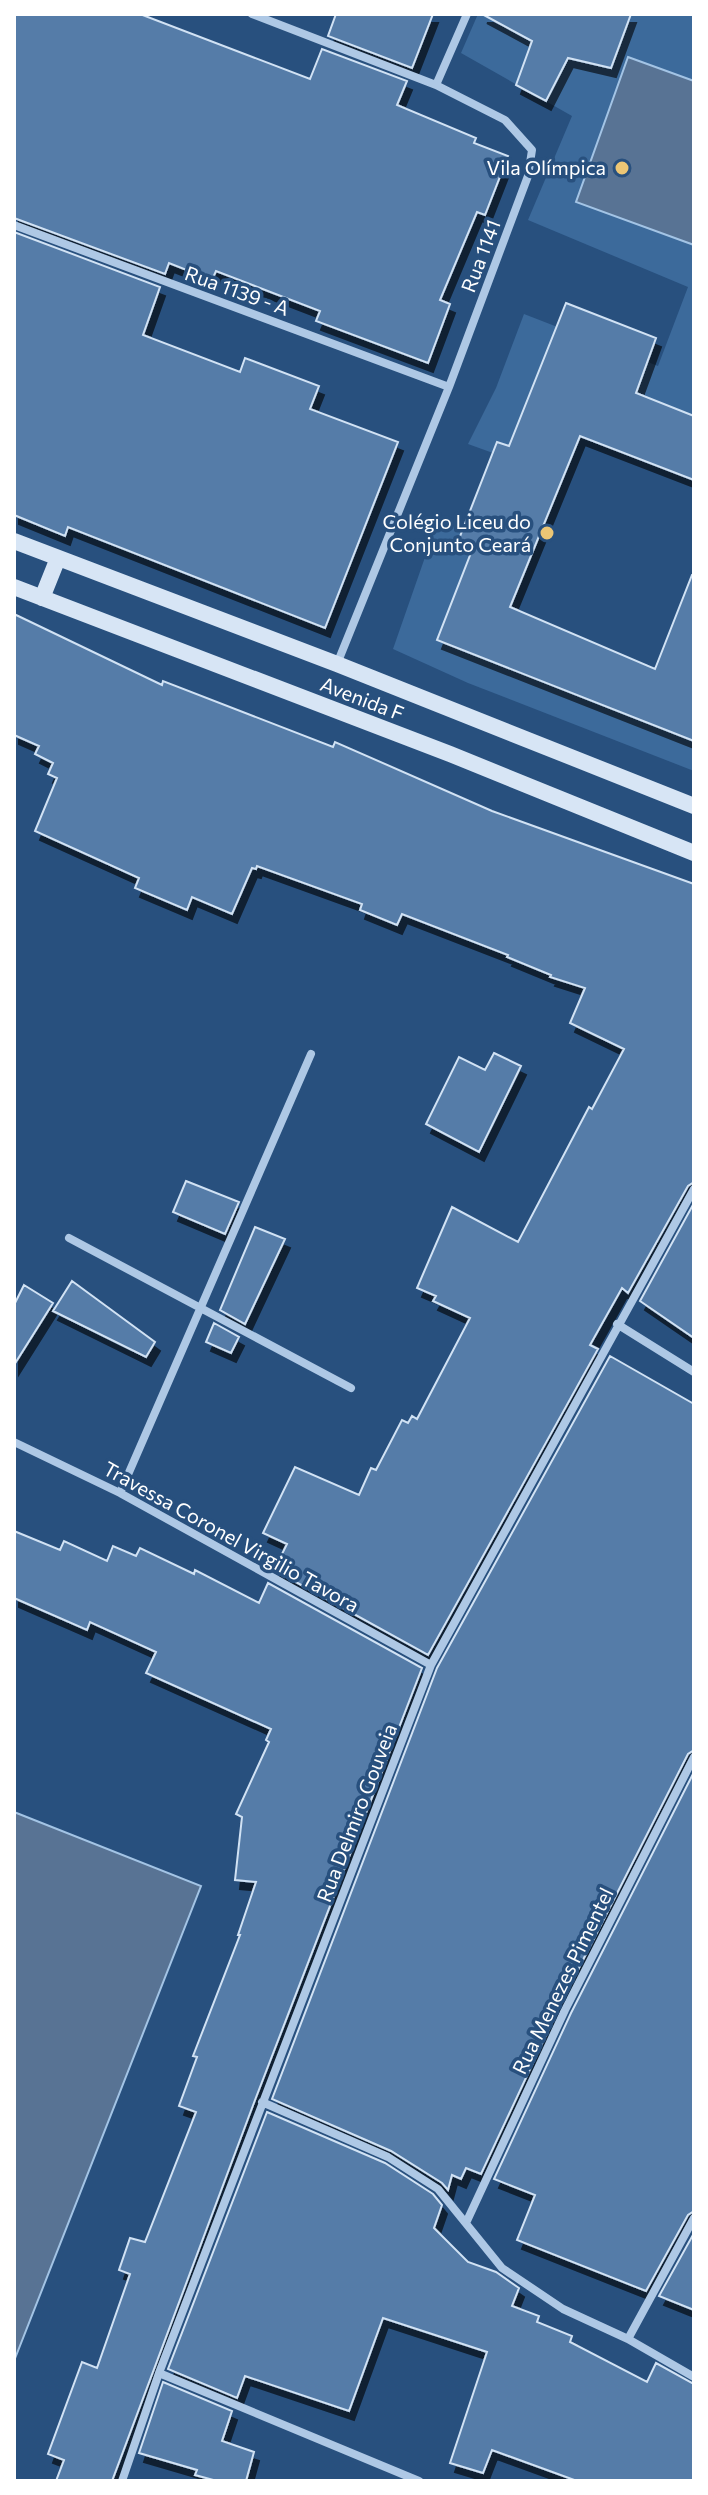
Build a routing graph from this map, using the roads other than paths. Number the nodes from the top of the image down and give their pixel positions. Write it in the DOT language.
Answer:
graph roads {
  1 [pos="252,14"];
  2 [pos="467,14"];
  3 [pos="436,85"];
  4 [pos="14,225"];
  5 [pos="449,387"];
  6 [pos="14,541"];
  7 [pos="58,558"];
  8 [pos="14,587"];
  9 [pos="42,598"];
  10 [pos="337,664"];
  11 [pos="694,806"];
  12 [pos="694,853"];
  13 [pos="311,1054"];
  14 [pos="694,1189"];
  15 [pos="69,1238"];
  16 [pos="200,1309"];
  17 [pos="617,1324"];
  18 [pos="694,1372"];
  19 [pos="351,1388"];
  20 [pos="14,1442"];
  21 [pos="120,1493"];
  22 [pos="431,1665"];
  23 [pos="694,1757"];
  24 [pos="262,2102"];
  25 [pos="694,2218"];
  26 [pos="466,2223"];
  27 [pos="628,2339"];
  28 [pos="159,2373"];
  29 [pos="694,2377"];
  30 [pos="122,2481"];
  31 [pos="419,2481"];
  1 -- 3 [label="street, Rua 1141"];
  2 -- 3 [label="street"];
  3 -- 5 [label="street, Rua 1141"];
  4 -- 5 [label="street, Rua 1139 - A"];
  5 -- 10 [label="street, Rua 1141"];
  6 -- 7 [label="street, Avenida F"];
  7 -- 9 [label="street"];
  7 -- 10 [label="street, Avenida F"];
  8 -- 9 [label="street, Avenida F"];
  9 -- 12 [label="street, Avenida F"];
  10 -- 11 [label="street, Avenida F"];
  13 -- 16 [label="street"];
  14 -- 17 [label="street, Rua Delmiro Gouveia"];
  15 -- 16 [label="street"];
  16 -- 19 [label="street"];
  16 -- 21 [label="street"];
  17 -- 18 [label="street"];
  17 -- 22 [label="street, Rua Delmiro Gouveia"];
  20 -- 21 [label="street, Travessa Coronel Virgilio Tavora"];
  21 -- 22 [label="street, Travessa Coronel Virgilio Tavora"];
  22 -- 24 [label="street, Rua Delmiro Gouveia"];
  23 -- 26 [label="street, Rua Menezes Pimentel"];
  24 -- 26 [label="street"];
  24 -- 28 [label="street, Rua Delmiro Gouveia"];
  25 -- 27 [label="street"];
  26 -- 27 [label="street"];
  27 -- 29 [label="street"];
  28 -- 30 [label="street, Rua Delmiro Gouveia"];
  28 -- 31 [label="street"];
}
